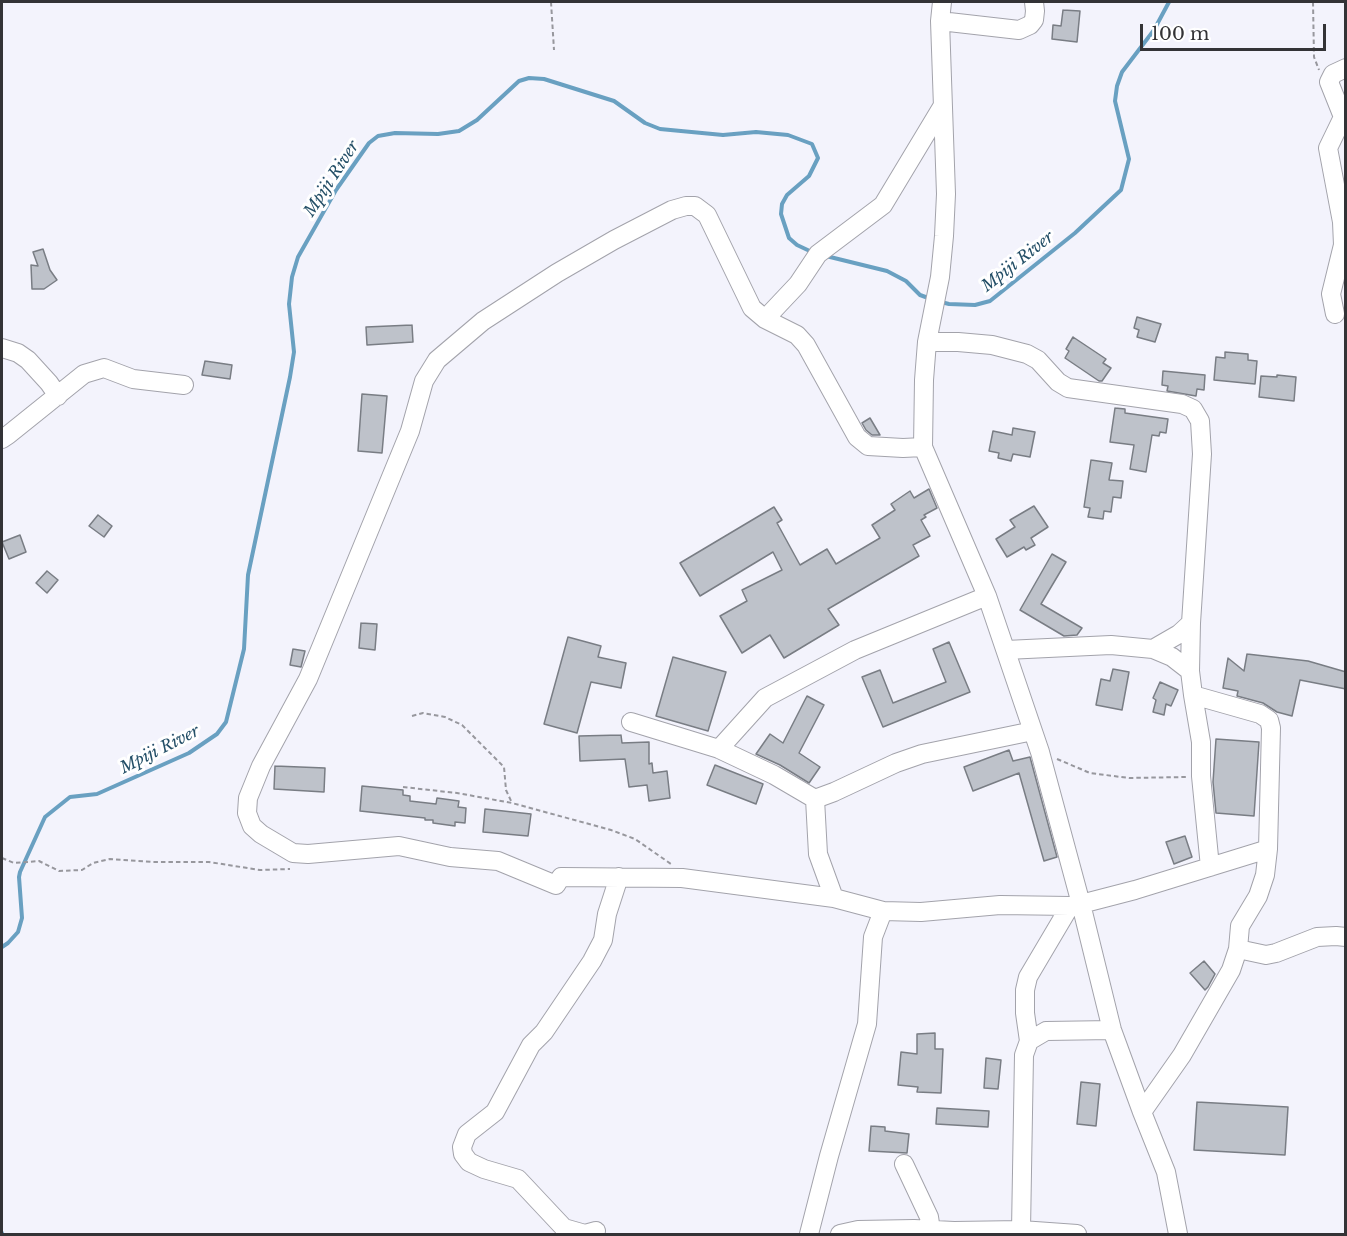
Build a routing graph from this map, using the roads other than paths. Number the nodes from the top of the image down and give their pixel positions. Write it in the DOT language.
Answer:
graph roads {
  1 [pos="942,2"];
  2 [pos="1034,2"];
  3 [pos="940,21"];
  4 [pos="1346,68"];
  5 [pos="942,107"];
  6 [pos="1344,122"];
  7 [pos="1335,314"];
  8 [pos="765,319"];
  9 [pos="927,342"];
  10 [pos="2,348"];
  11 [pos="184,385"];
  12 [pos="58,396"];
  13 [pos="2,439"];
  14 [pos="923,447"];
  15 [pos="987,596"];
  16 [pos="1191,623"];
  17 [pos="1153,649"];
  18 [pos="1006,650"];
  19 [pos="1190,671"];
  20 [pos="1193,695"];
  21 [pos="631,722"];
  22 [pos="1033,731"];
  23 [pos="718,749"];
  24 [pos="815,799"];
  25 [pos="1268,849"];
  26 [pos="1210,867"];
  27 [pos="619,877"];
  28 [pos="834,898"];
  29 [pos="1076,905"];
  30 [pos="883,911"];
  31 [pos="1346,937"];
  32 [pos="1238,949"];
  33 [pos="1112,1030"];
  34 [pos="1029,1041"];
  35 [pos="1142,1112"];
  36 [pos="904,1164"];
  37 [pos="922,1229"];
  38 [pos="1021,1230"];
  39 [pos="596,1231"];
  40 [pos="809,1234"];
  41 [pos="840,1234"];
  42 [pos="1077,1234"];
  43 [pos="1178,1234"];
  1 -- 3 [label="street"];
  2 -- 3 [label="street"];
  3 -- 5 [label="street"];
  4 -- 6 [label="street"];
  5 -- 8 [label="street"];
  5 -- 9 [label="street"];
  6 -- 7 [label="street"];
  8 -- 14 [label="street"];
  8 -- 27 [label="street"];
  9 -- 14 [label="street"];
  9 -- 16 [label="street"];
  10 -- 12 [label="street"];
  11 -- 12 [label="street"];
  12 -- 13 [label="street"];
  14 -- 15 [label="street"];
  15 -- 18 [label="street"];
  15 -- 23 [label="street"];
  16 -- 17 [label="street"];
  16 -- 19 [label="street"];
  17 -- 18 [label="street"];
  17 -- 19 [label="street"];
  18 -- 22 [label="street"];
  19 -- 20 [label="street"];
  20 -- 25 [label="street"];
  20 -- 26 [label="street"];
  21 -- 23 [label="street"];
  22 -- 24 [label="street"];
  22 -- 29 [label="street"];
  23 -- 24 [label="street"];
  24 -- 28 [label="street"];
  25 -- 26 [label="street"];
  25 -- 32 [label="street"];
  26 -- 29 [label="street"];
  27 -- 28 [label="street"];
  27 -- 39 [label="street"];
  28 -- 30 [label="street"];
  29 -- 30 [label="street"];
  29 -- 33 [label="street"];
  29 -- 34 [label="street"];
  30 -- 40 [label="street"];
  31 -- 32 [label="street"];
  32 -- 35 [label="street"];
  33 -- 34 [label="street"];
  33 -- 35 [label="street"];
  34 -- 38 [label="street"];
  35 -- 43 [label="street"];
  36 -- 37 [label="street"];
  37 -- 38 [label="street"];
  37 -- 41 [label="street"];
  38 -- 42 [label="street"];
}
